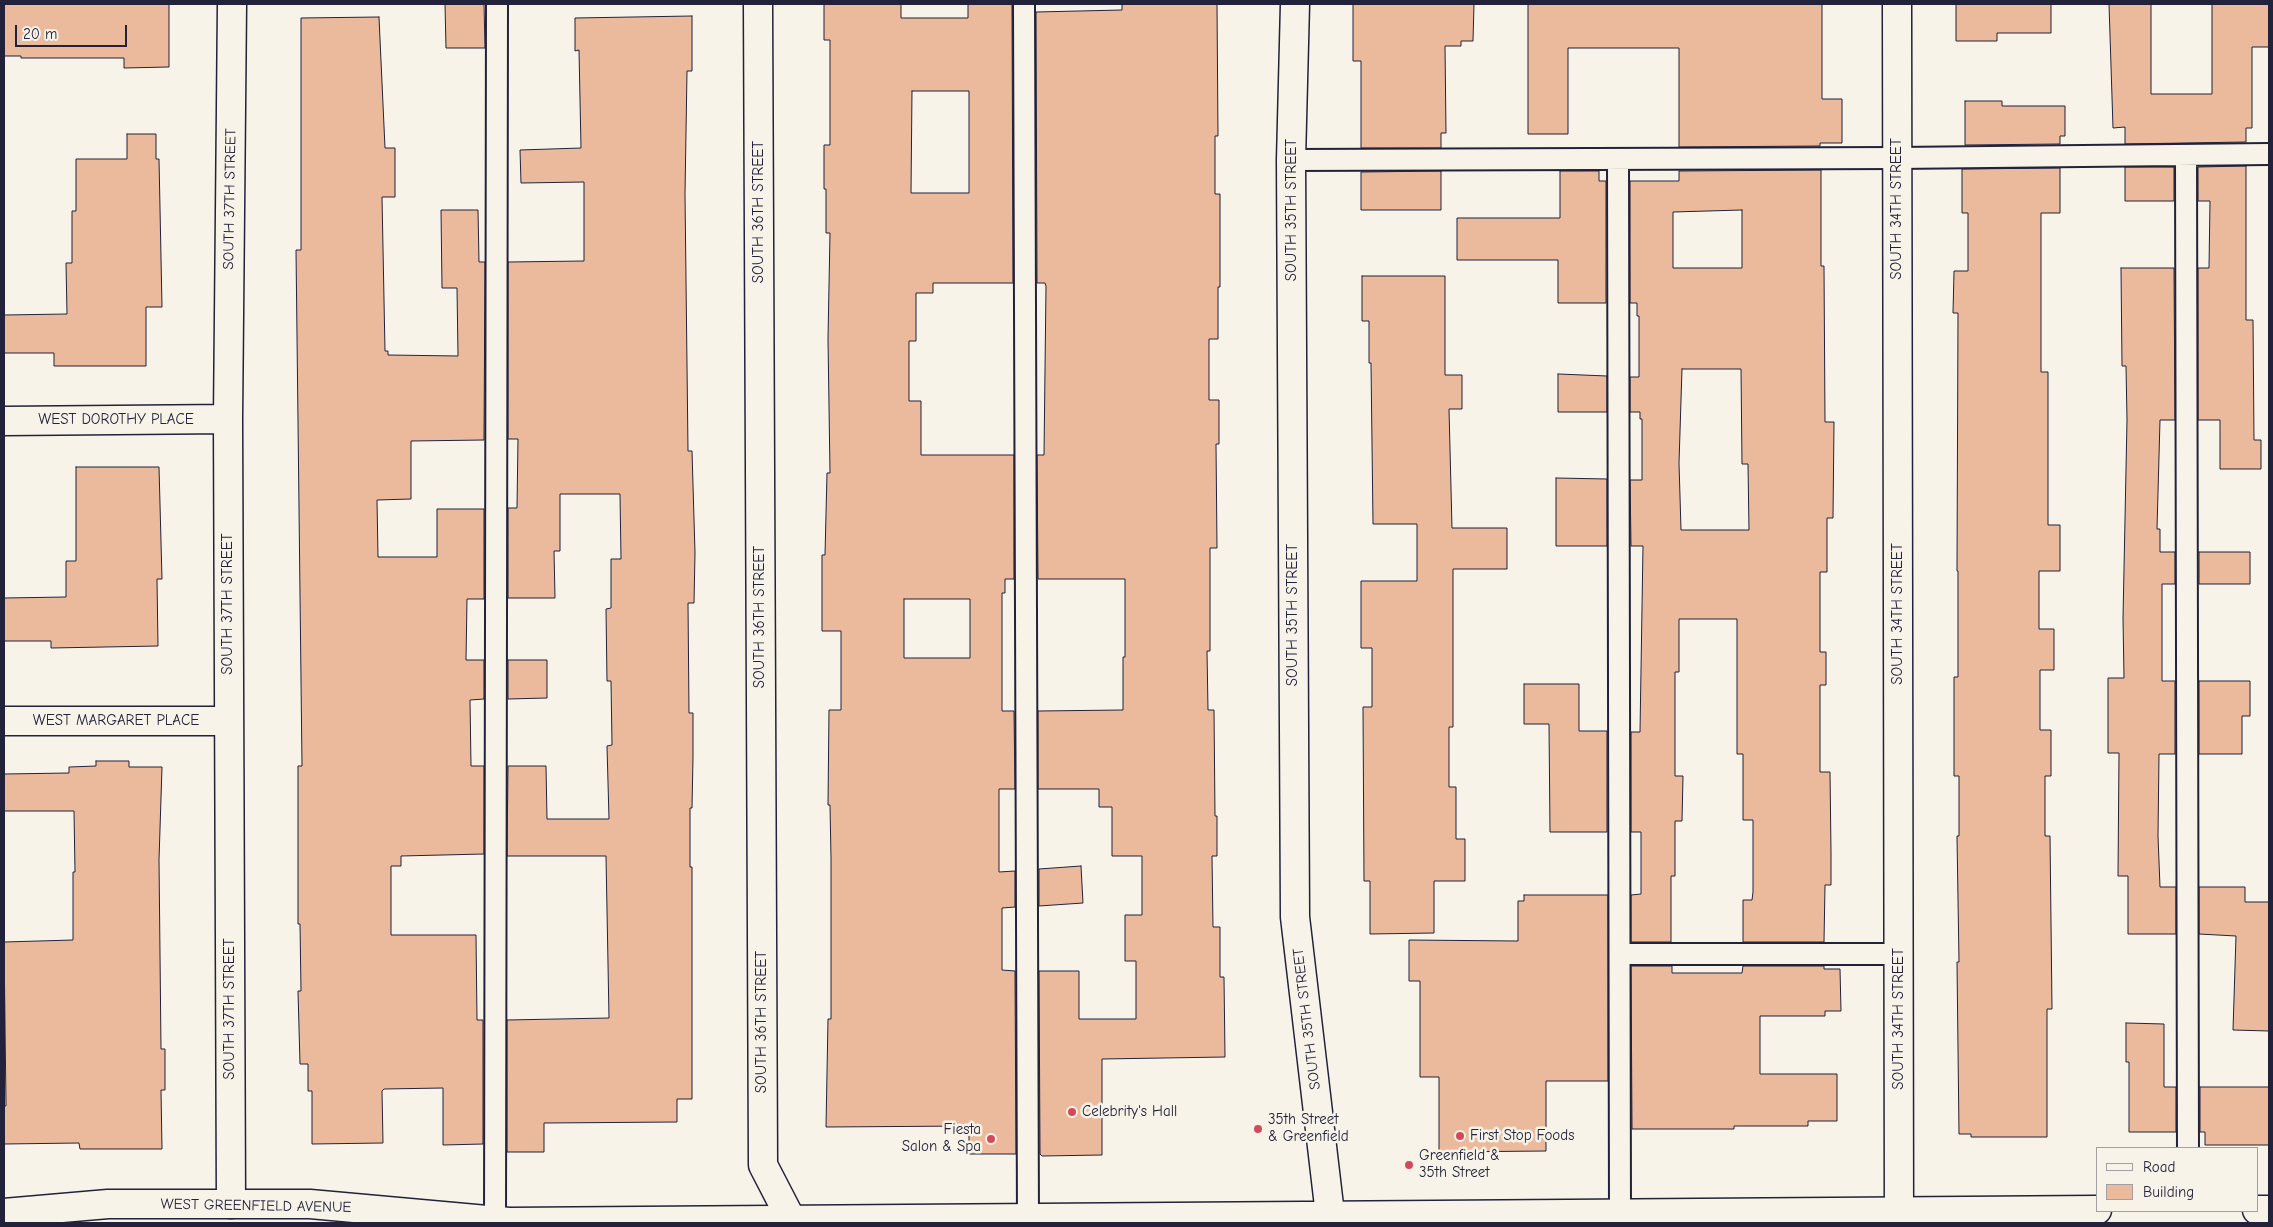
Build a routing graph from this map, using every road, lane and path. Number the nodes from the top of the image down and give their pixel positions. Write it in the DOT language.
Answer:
graph roads {
  1 [pos="232,4"];
  2 [pos="497,4"];
  3 [pos="758,4"];
  4 [pos="1024,4"];
  5 [pos="1295,4"];
  6 [pos="1897,4"];
  7 [pos="2269,154"];
  8 [pos="2186,155"];
  9 [pos="1897,158"];
  10 [pos="1618,159"];
  11 [pos="1291,160"];
  12 [pos="228,419"];
  13 [pos="4,421"];
  14 [pos="4,721"];
  15 [pos="229,721"];
  16 [pos="1620,954"];
  17 [pos="1899,954"];
  18 [pos="2188,1147"];
  19 [pos="231,1204"];
  20 [pos="2096,1210"];
  21 [pos="4,1213"];
  22 [pos="1620,1215"];
  23 [pos="1899,1217"];
  24 [pos="1330,1219"];
  25 [pos="1043,1220"];
  26 [pos="791,1221"];
  27 [pos="500,1222"];
  1 -- 12 [label="street, SOUTH 37TH STREET"];
  2 -- 27 [label="lane"];
  3 -- 26 [label="street, SOUTH 36TH STREET"];
  4 -- 25 [label="lane"];
  5 -- 11 [label="street, SOUTH 35TH STREET"];
  6 -- 9 [label="street, SOUTH 34TH STREET"];
  7 -- 8 [label="lane"];
  8 -- 9 [label="lane"];
  8 -- 18 [label="lane"];
  9 -- 10 [label="lane"];
  9 -- 17 [label="street, SOUTH 34TH STREET"];
  10 -- 11 [label="lane"];
  10 -- 16 [label="lane"];
  11 -- 24 [label="street, SOUTH 35TH STREET"];
  12 -- 13 [label="street, WEST DOROTHY PLACE"];
  12 -- 15 [label="street, SOUTH 37TH STREET"];
  14 -- 15 [label="street, WEST MARGARET PLACE"];
  15 -- 19 [label="street, SOUTH 37TH STREET"];
  16 -- 17 [label="lane"];
  16 -- 22 [label="lane"];
  17 -- 23 [label="street, SOUTH 34TH STREET"];
  19 -- 21 [label="street, WEST GREENFIELD AVENUE"];
  19 -- 27 [label="street, WEST GREENFIELD AVENUE"];
  20 -- 23 [label="street, WEST GREENFIELD AVENUE"];
  22 -- 23 [label="street, WEST GREENFIELD AVENUE"];
  22 -- 24 [label="street, WEST GREENFIELD AVENUE"];
  24 -- 25 [label="street, WEST GREENFIELD AVENUE"];
  25 -- 26 [label="street, WEST GREENFIELD AVENUE"];
  26 -- 27 [label="street, WEST GREENFIELD AVENUE"];
}
